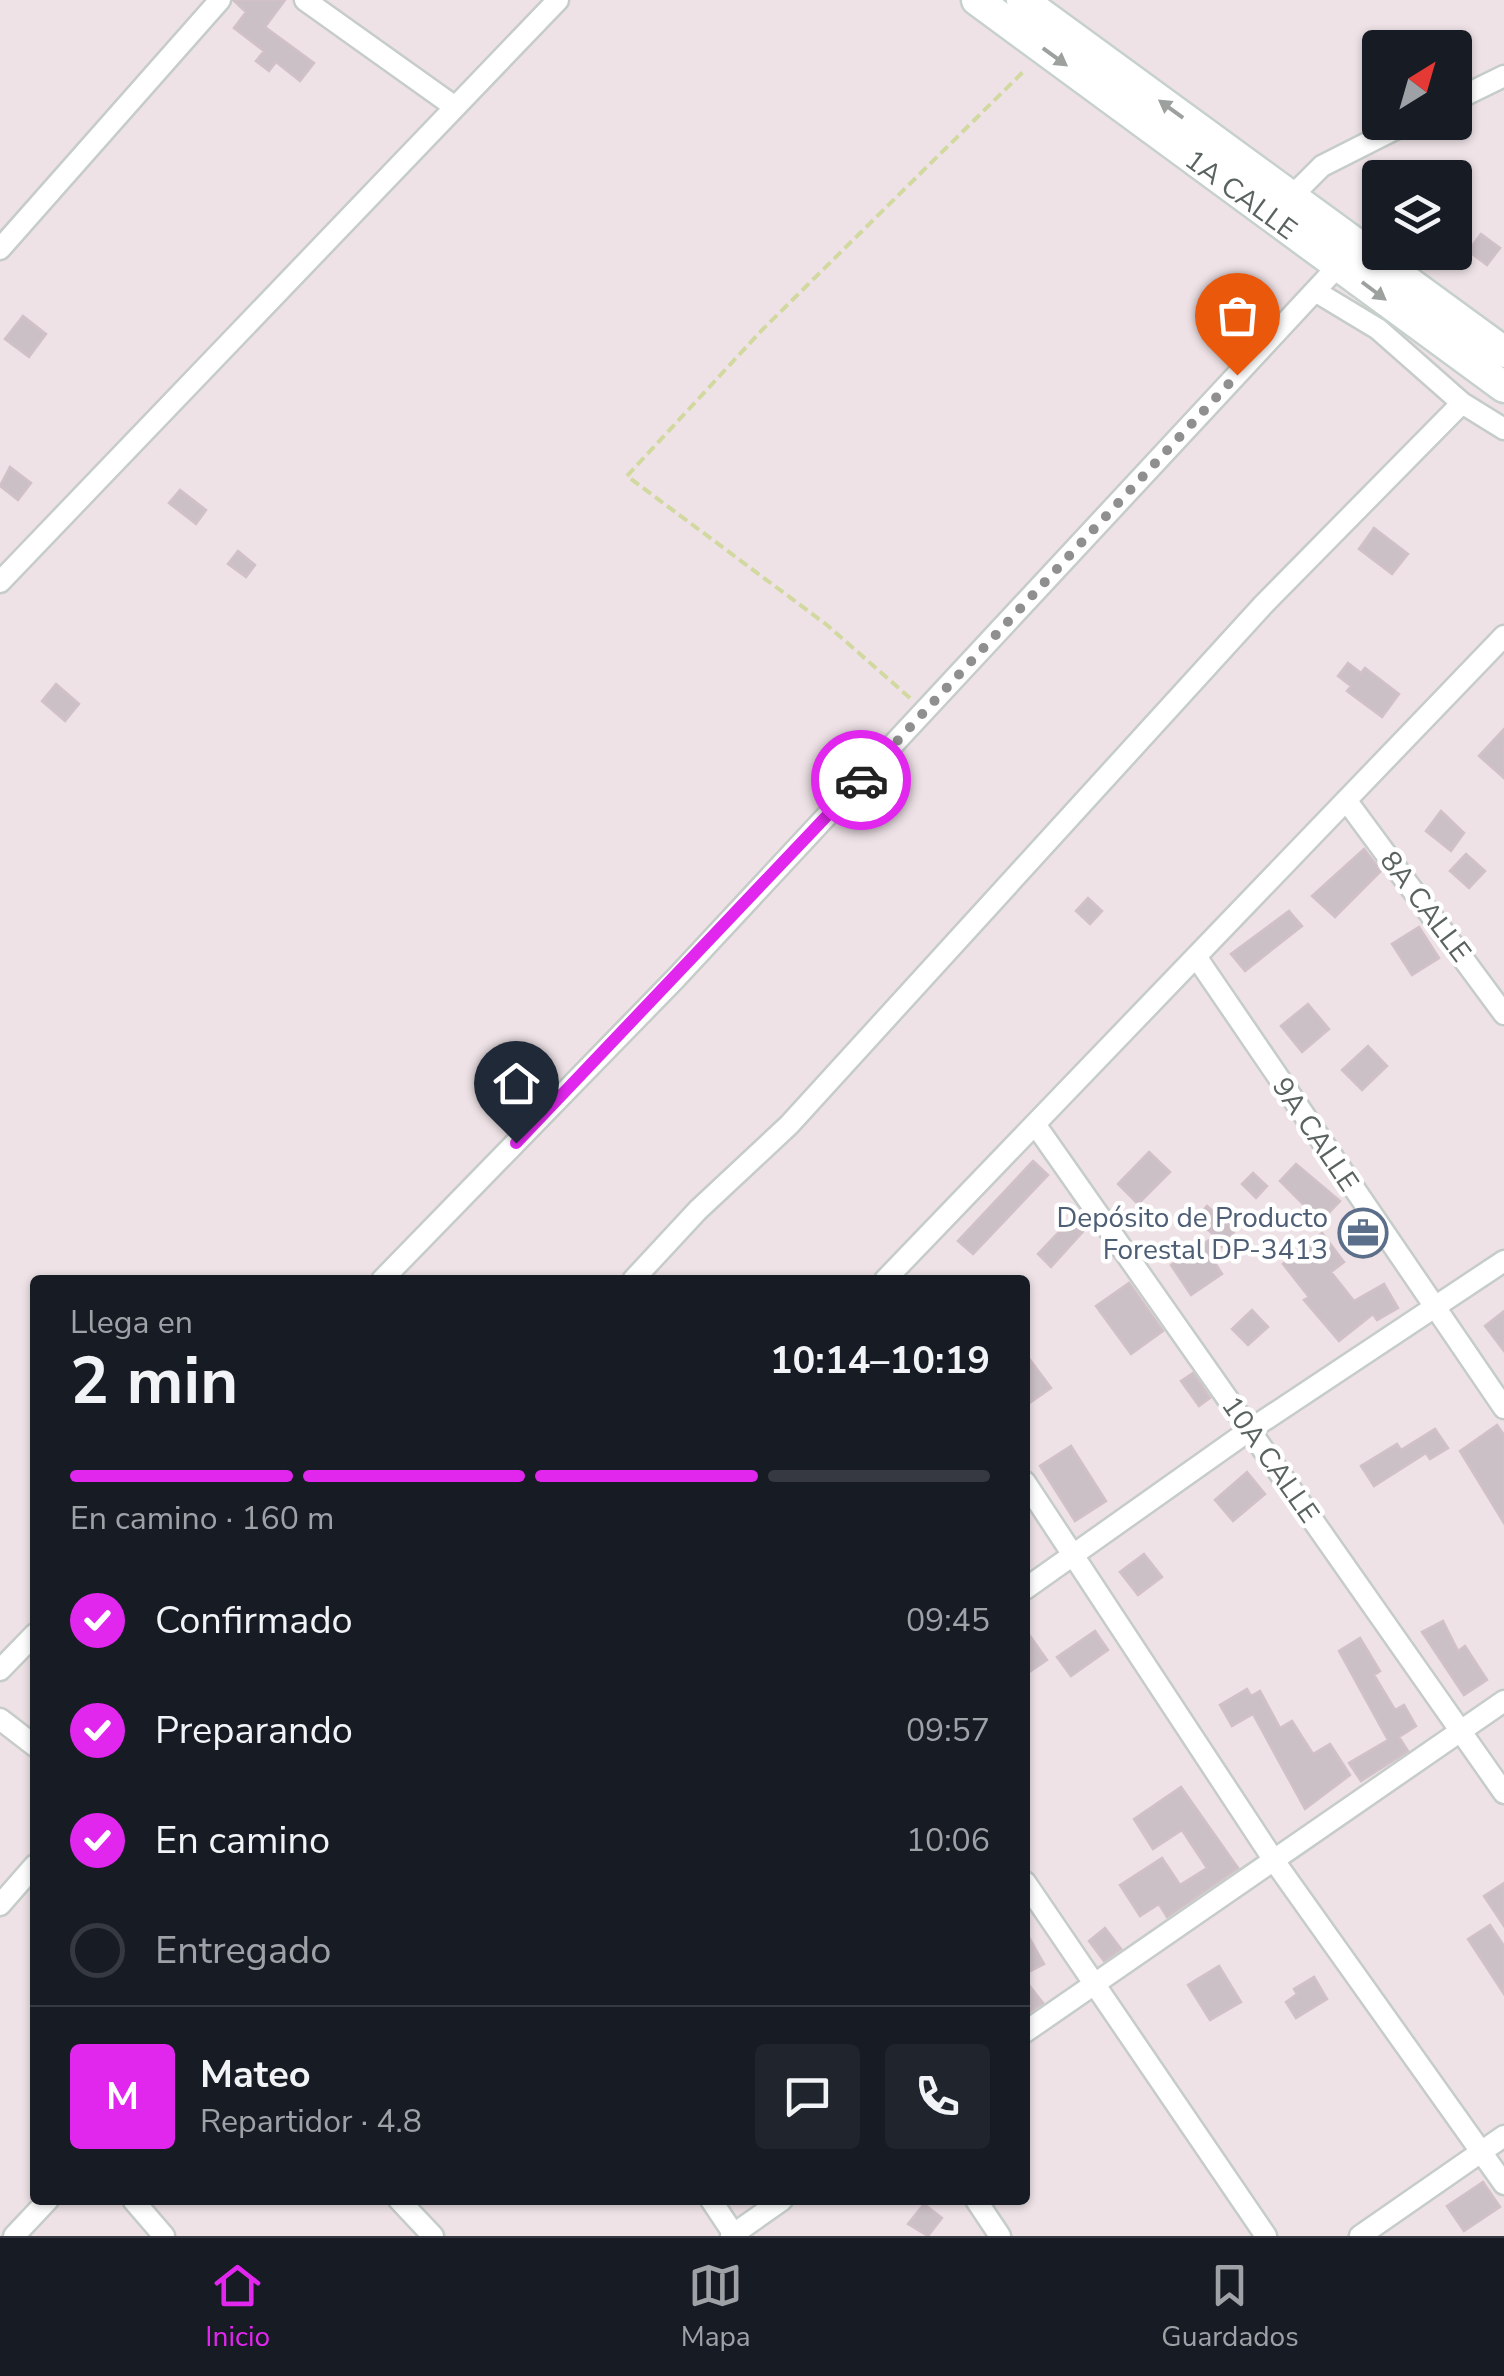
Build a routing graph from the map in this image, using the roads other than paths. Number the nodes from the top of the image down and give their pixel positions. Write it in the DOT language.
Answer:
graph roads {
  1 [pos="220,0"];
  2 [pos="305,0"];
  3 [pos="558,0"];
  4 [pos="977,0"];
  5 [pos="1022,0"];
  6 [pos="1504,76"];
  7 [pos="1472,92"];
  8 [pos="455,107"];
  9 [pos="1373,140"];
  10 [pos="1282,207"];
  11 [pos="0,249"];
  12 [pos="1339,264"];
  13 [pos="1315,291"];
  14 [pos="1504,352"];
  15 [pos="1504,386"];
  16 [pos="1462,403"];
  17 [pos="1504,430"];
  18 [pos="0,582"];
  19 [pos="1504,636"];
  20 [pos="1346,800"];
  21 [pos="1197,958"];
  22 [pos="1504,1014"];
  23 [pos="1037,1127"];
  24 [pos="1504,1261"];
  25 [pos="387,1275"];
  26 [pos="637,1275"];
  27 [pos="893,1275"];
  28 [pos="1435,1308"];
  29 [pos="1504,1408"];
  30 [pos="1251,1429"];
  31 [pos="1030,1490"];
  32 [pos="1073,1556"];
  33 [pos="1030,1586"];
  34 [pos="30,1639"];
  35 [pos="0,1670"];
  36 [pos="1504,1701"];
  37 [pos="0,1719"];
  38 [pos="1461,1730"];
  39 [pos="30,1742"];
  40 [pos="1504,1793"];
  41 [pos="1276,1862"];
  42 [pos="30,1872"];
  43 [pos="1030,1890"];
  44 [pos="0,1905"];
  45 [pos="1093,1986"];
  46 [pos="1030,2029"];
  47 [pos="1504,2136"];
  48 [pos="1481,2152"];
  49 [pos="1504,2184"];
  50 [pos="43,2205"];
  51 [pos="138,2205"];
  52 [pos="405,2205"];
  53 [pos="714,2205"];
  54 [pos="775,2205"];
  55 [pos="979,2205"];
  56 [pos="733,2235"];
  57 [pos="14,2236"];
  58 [pos="164,2236"];
  59 [pos="433,2236"];
  60 [pos="1000,2236"];
  61 [pos="1266,2236"];
  62 [pos="1360,2236"];
  1 -- 11 [label="street"];
  2 -- 8 [label="street"];
  3 -- 8 [label="street"];
  4 -- 10 [label="main road, 1A CALLE, one-way"];
  10 -- 5 [label="main road, 1A CALLE, one-way"];
  6 -- 7 [label="street"];
  8 -- 18 [label="street"];
  9 -- 10 [label="street"];
  10 -- 12 [label="main road, 1A CALLE"];
  10 -- 14 [label="main road, 1A CALLE"];
  12 -- 13 [label="street"];
  12 -- 15 [label="main road, 1A CALLE, one-way"];
  13 -- 16 [label="street"];
  13 -- 25 [label="street"];
  16 -- 17 [label="street"];
  16 -- 26 [label="street"];
  19 -- 20 [label="street"];
  20 -- 21 [label="street"];
  20 -- 22 [label="street, 8A CALLE"];
  21 -- 23 [label="street"];
  21 -- 28 [label="street, 9A CALLE"];
  23 -- 27 [label="street"];
  23 -- 30 [label="street, 10A CALLE"];
  24 -- 28 [label="street"];
  28 -- 29 [label="street, 9A CALLE"];
  28 -- 30 [label="street"];
  30 -- 32 [label="street"];
  30 -- 38 [label="street, 10A CALLE"];
  31 -- 32 [label="street"];
  32 -- 33 [label="street"];
  32 -- 41 [label="street"];
  34 -- 35 [label="street"];
  36 -- 38 [label="street"];
  37 -- 39 [label="street"];
  38 -- 40 [label="street, 10A CALLE"];
  38 -- 41 [label="street"];
  41 -- 45 [label="street"];
  41 -- 48 [label="street"];
  42 -- 44 [label="street"];
  43 -- 45 [label="street"];
  45 -- 46 [label="street"];
  45 -- 61 [label="street"];
  47 -- 48 [label="street"];
  48 -- 49 [label="street"];
  48 -- 62 [label="street"];
  50 -- 57 [label="street"];
  51 -- 58 [label="street"];
  52 -- 59 [label="street"];
  53 -- 56 [label="street"];
  54 -- 56 [label="street"];
  55 -- 60 [label="street"];
}
